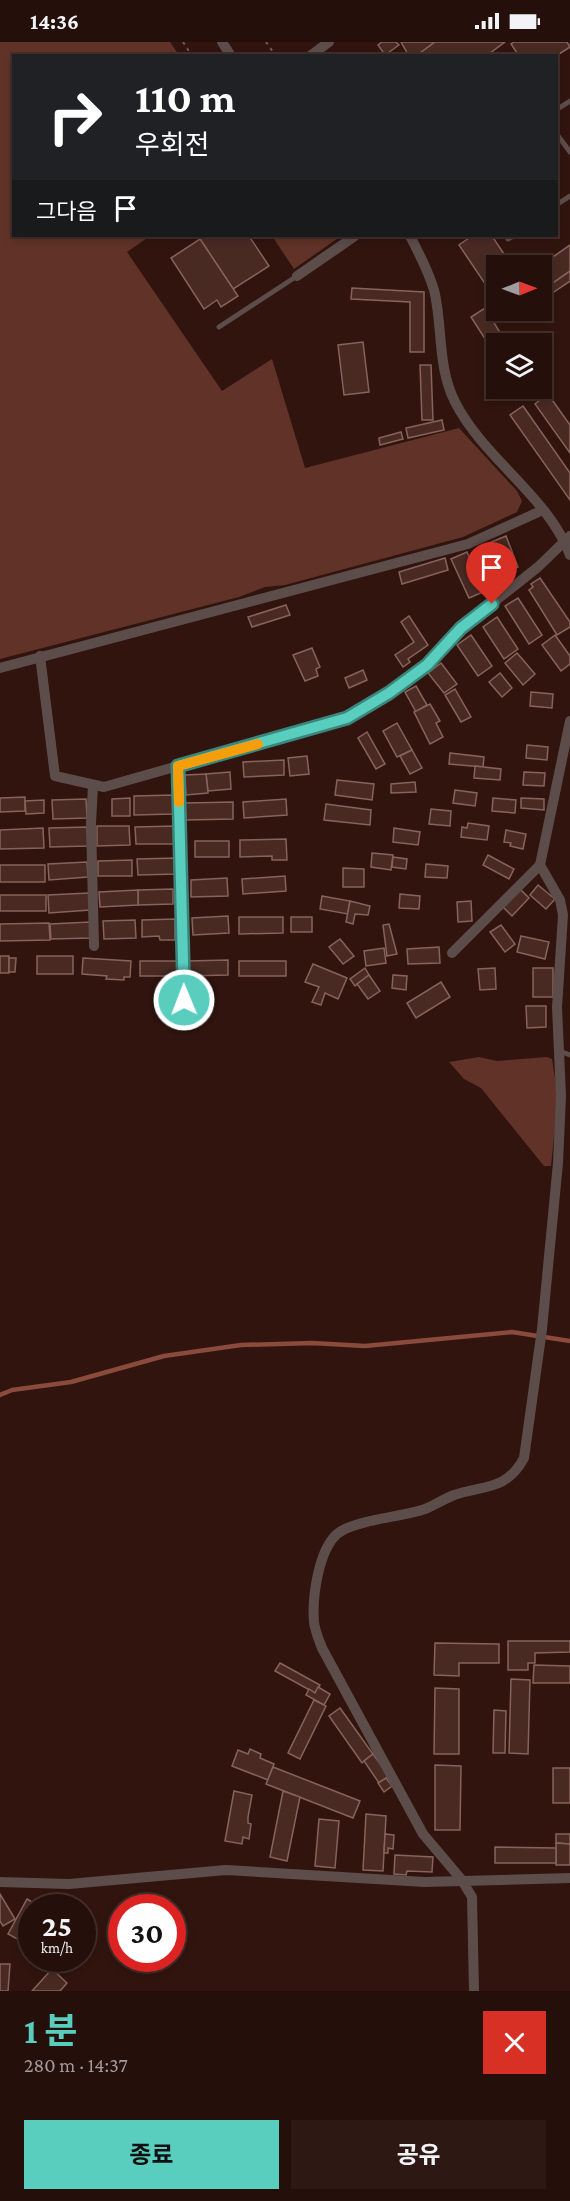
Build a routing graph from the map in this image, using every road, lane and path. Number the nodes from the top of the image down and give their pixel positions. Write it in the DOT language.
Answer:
graph roads {
  1 [pos="329,42"];
  2 [pos="313,54"];
  3 [pos="558,136"];
  4 [pos="570,152"];
  5 [pos="354,237"];
  6 [pos="411,237"];
  7 [pos="297,276"];
  8 [pos="219,327"];
  9 [pos="543,510"];
  10 [pos="567,538"];
  11 [pos="570,555"];
  12 [pos="40,656"];
  13 [pos="0,668"];
  14 [pos="570,721"];
  15 [pos="178,766"];
  16 [pos="93,786"];
  17 [pos="540,865"];
  18 [pos="94,946"];
  19 [pos="452,953"];
  20 [pos="184,1000"];
  21 [pos="558,1051"];
  22 [pos="570,1055"];
  23 [pos="570,1878"];
  24 [pos="461,1880"];
  25 [pos="0,1882"];
  26 [pos="474,1991"];
  1 -- 2 [label="street"];
  3 -- 4 [label="lane"];
  5 -- 7 [label="street"];
  6 -- 9 [label="street"];
  7 -- 8 [label="lane"];
  9 -- 10 [label="street"];
  9 -- 12 [label="street"];
  10 -- 11 [label="street"];
  10 -- 15 [label="street"];
  12 -- 13 [label="street"];
  12 -- 16 [label="street"];
  14 -- 17 [label="street"];
  15 -- 16 [label="street"];
  15 -- 20 [label="street"];
  16 -- 18 [label="street"];
  17 -- 19 [label="street"];
  17 -- 21 [label="street"];
  21 -- 22 [label="lane"];
  21 -- 24 [label="street"];
  23 -- 24 [label="street"];
  24 -- 25 [label="street"];
  24 -- 26 [label="street"];
}
